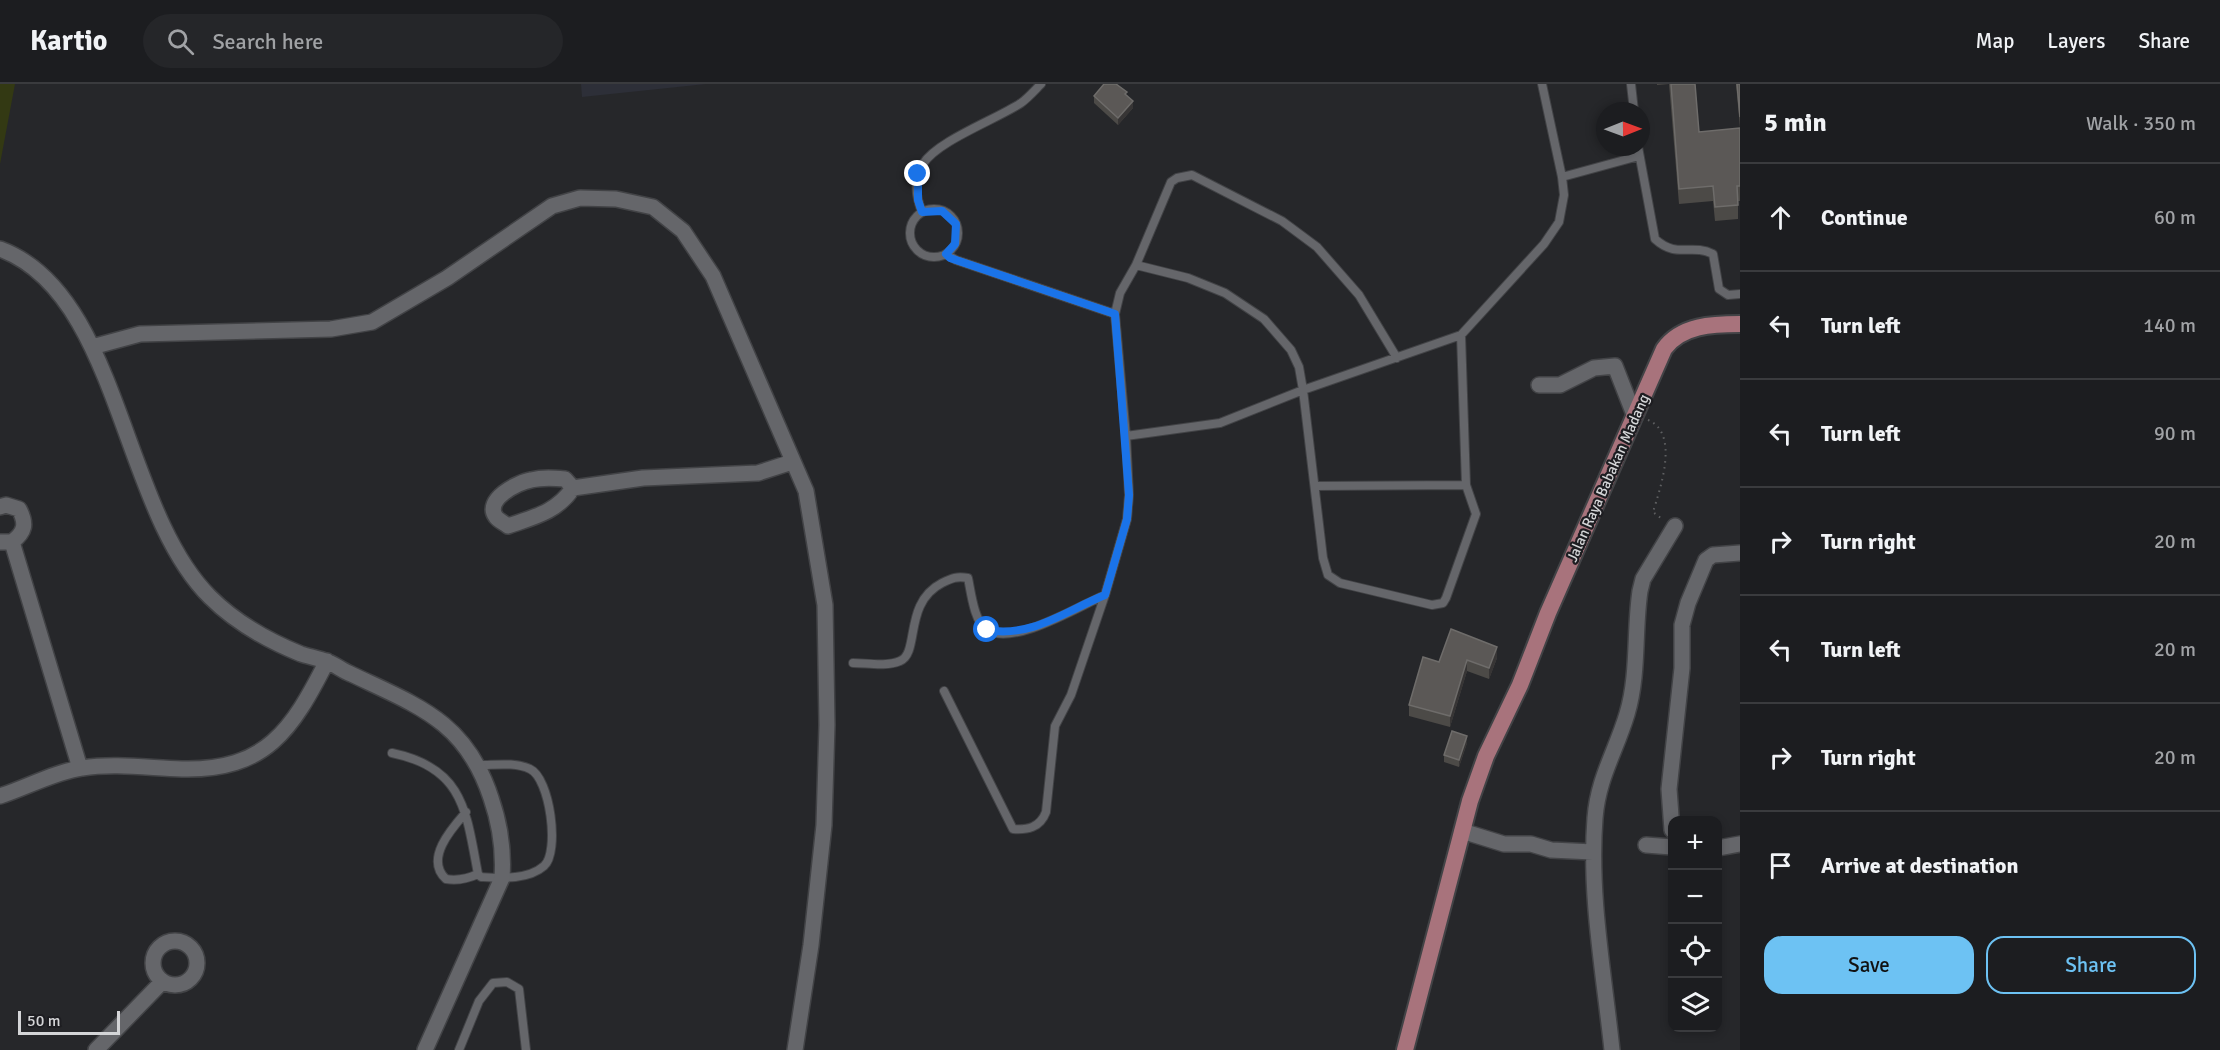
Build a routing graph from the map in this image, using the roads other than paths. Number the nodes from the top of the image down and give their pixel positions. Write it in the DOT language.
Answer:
graph roads {
  1 [pos="1041,84"];
  2 [pos="1542,84"];
  3 [pos="1631,84"];
  4 [pos="1633,102"];
  5 [pos="1623,156"];
  6 [pos="1639,156"];
  7 [pos="1562,177"];
  8 [pos="922,212"];
  9 [pos="0,249"];
  10 [pos="946,254"];
  11 [pos="1136,265"];
  12 [pos="1740,294"];
  13 [pos="1115,314"];
  14 [pos="1740,324"];
  15 [pos="1461,334"];
  16 [pos="92,347"];
  17 [pos="1397,358"];
  18 [pos="1539,386"];
  19 [pos="1303,390"];
  20 [pos="1635,417"];
  21 [pos="1126,436"];
  22 [pos="792,462"];
  23 [pos="1466,485"];
  24 [pos="1315,486"];
  25 [pos="573,488"];
  26 [pos="0,507"];
  27 [pos="1675,525"];
  28 [pos="6,542"];
  29 [pos="1740,553"];
  30 [pos="1105,595"];
  31 [pos="327,661"];
  32 [pos="853,663"];
  33 [pos="944,692"];
  34 [pos="392,753"];
  35 [pos="480,765"];
  36 [pos="80,768"];
  37 [pos="0,796"];
  38 [pos="466,812"];
  39 [pos="1671,816"];
  40 [pos="1462,831"];
  41 [pos="1740,844"];
  42 [pos="1646,845"];
  43 [pos="1668,847"];
  44 [pos="1722,847"];
  45 [pos="1593,852"];
  46 [pos="478,874"];
  47 [pos="502,878"];
  48 [pos="162,982"];
  49 [pos="96,1050"];
  50 [pos="425,1050"];
  51 [pos="459,1050"];
  52 [pos="526,1050"];
  53 [pos="795,1050"];
  54 [pos="1405,1050"];
  55 [pos="1612,1050"];
  1 -- 8 [label="lane"];
  2 -- 7 [label="lane"];
  3 -- 4 [label="lane"];
  5 -- 7 [label="lane"];
  6 -- 12 [label="lane"];
  7 -- 15 [label="lane"];
  8 -- 10 [label="lane"];
  8 -- 10 [label="lane"];
  9 -- 16 [label="street"];
  10 -- 13 [label="lane"];
  11 -- 13 [label="lane"];
  11 -- 17 [label="lane"];
  11 -- 19 [label="lane"];
  13 -- 21 [label="lane"];
  14 -- 20 [label="main road, Jalan Raya Babakan Madang"];
  15 -- 17 [label="lane"];
  15 -- 23 [label="lane"];
  16 -- 22 [label="street"];
  16 -- 31 [label="street"];
  17 -- 19 [label="lane"];
  18 -- 20 [label="street"];
  19 -- 21 [label="lane"];
  19 -- 24 [label="lane"];
  20 -- 40 [label="main road, Jalan Raya Babakan Madang"];
  21 -- 30 [label="lane"];
  22 -- 25 [label="street"];
  22 -- 53 [label="street"];
  23 -- 24 [label="lane"];
  23 -- 24 [label="lane"];
  25 -- 25 [label="street"];
  26 -- 28 [label="street"];
  27 -- 45 [label="street"];
  28 -- 36 [label="street"];
  29 -- 39 [label="street"];
  30 -- 32 [label="lane"];
  30 -- 33 [label="lane"];
  31 -- 35 [label="street"];
  31 -- 36 [label="street"];
  34 -- 38 [label="lane"];
  35 -- 47 [label="street"];
  35 -- 47 [label="lane"];
  36 -- 37 [label="street"];
  38 -- 46 [label="lane"];
  38 -- 46 [label="lane"];
  40 -- 45 [label="street"];
  40 -- 54 [label="main road, Jalan Raya Babakan Madang"];
  41 -- 44 [label="street"];
  42 -- 43 [label="street"];
  45 -- 55 [label="street"];
  46 -- 47 [label="lane"];
  47 -- 50 [label="street"];
  48 -- 49 [label="street"];
  51 -- 52 [label="lane"];
}
